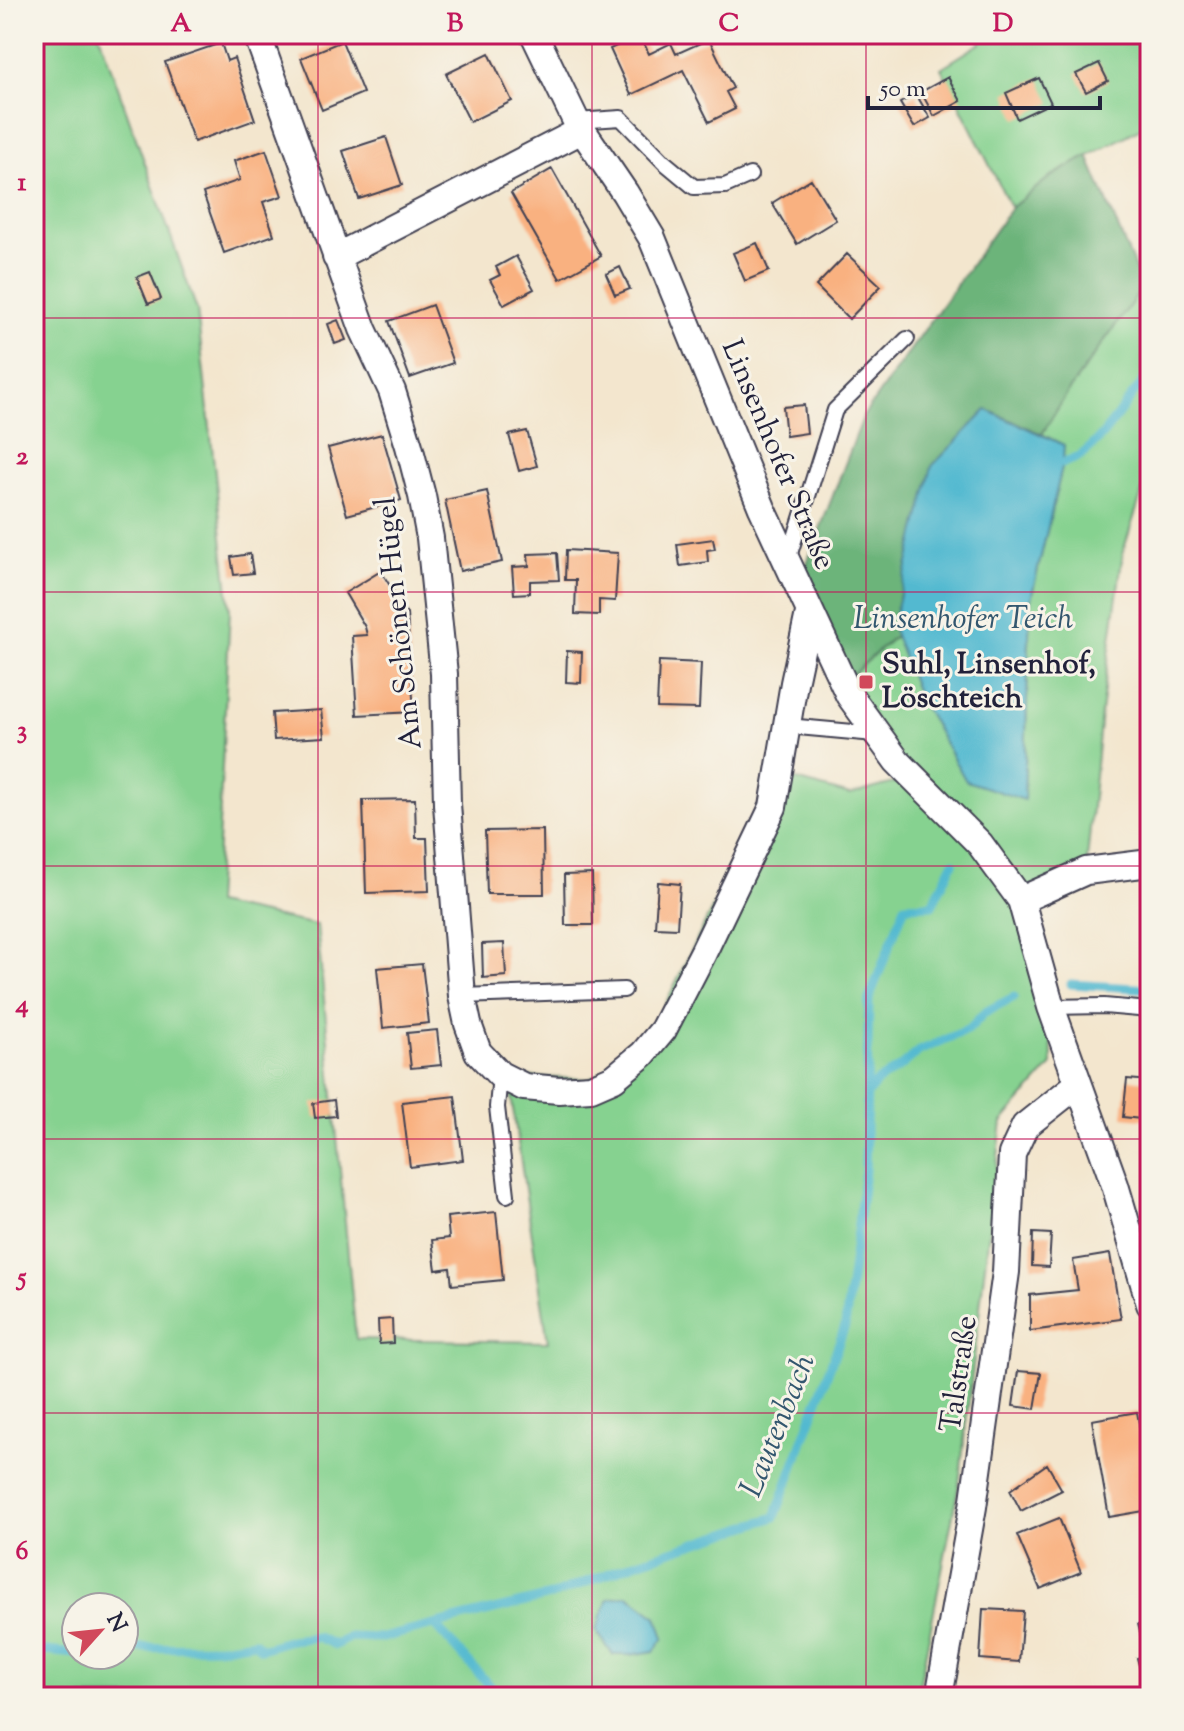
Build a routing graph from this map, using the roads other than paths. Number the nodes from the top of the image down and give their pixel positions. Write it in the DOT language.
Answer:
graph roads {
  1 [pos="257,34"];
  2 [pos="534,34"];
  3 [pos="579,125"];
  4 [pos="750,175"];
  5 [pos="336,257"];
  6 [pos="907,339"];
  7 [pos="787,563"];
  8 [pos="809,613"];
  9 [pos="787,726"];
  10 [pos="875,734"];
  11 [pos="1150,863"];
  12 [pos="1021,900"];
  13 [pos="624,990"];
  14 [pos="462,996"];
  15 [pos="1051,1007"];
  16 [pos="1150,1010"];
  17 [pos="500,1075"];
  18 [pos="1078,1084"];
  19 [pos="507,1195"];
  20 [pos="1150,1304"];
  21 [pos="939,1697"];
  1 -- 5 [label="street, Am Schönen Hügel"];
  2 -- 3 [label="street, Linsenhofer Straße"];
  3 -- 4 [label="lane"];
  3 -- 5 [label="street"];
  3 -- 7 [label="street, Linsenhofer Straße"];
  5 -- 14 [label="street, Am Schönen Hügel"];
  6 -- 7 [label="lane"];
  7 -- 8 [label="street, Linsenhofer Straße"];
  8 -- 9 [label="street"];
  8 -- 10 [label="street, Linsenhofer Straße"];
  9 -- 10 [label="lane"];
  9 -- 17 [label="street"];
  10 -- 12 [label="street, Linsenhofer Straße"];
  11 -- 12 [label="street"];
  12 -- 15 [label="street, Linsenhofer Straße"];
  13 -- 14 [label="lane"];
  14 -- 17 [label="street, Am Schönen Hügel"];
  15 -- 16 [label="lane"];
  15 -- 18 [label="street, Linsenhofer Straße"];
  17 -- 19 [label="lane"];
  18 -- 20 [label="street, Linsenhofer Straße"];
  18 -- 21 [label="street, Talstraße"];
}
